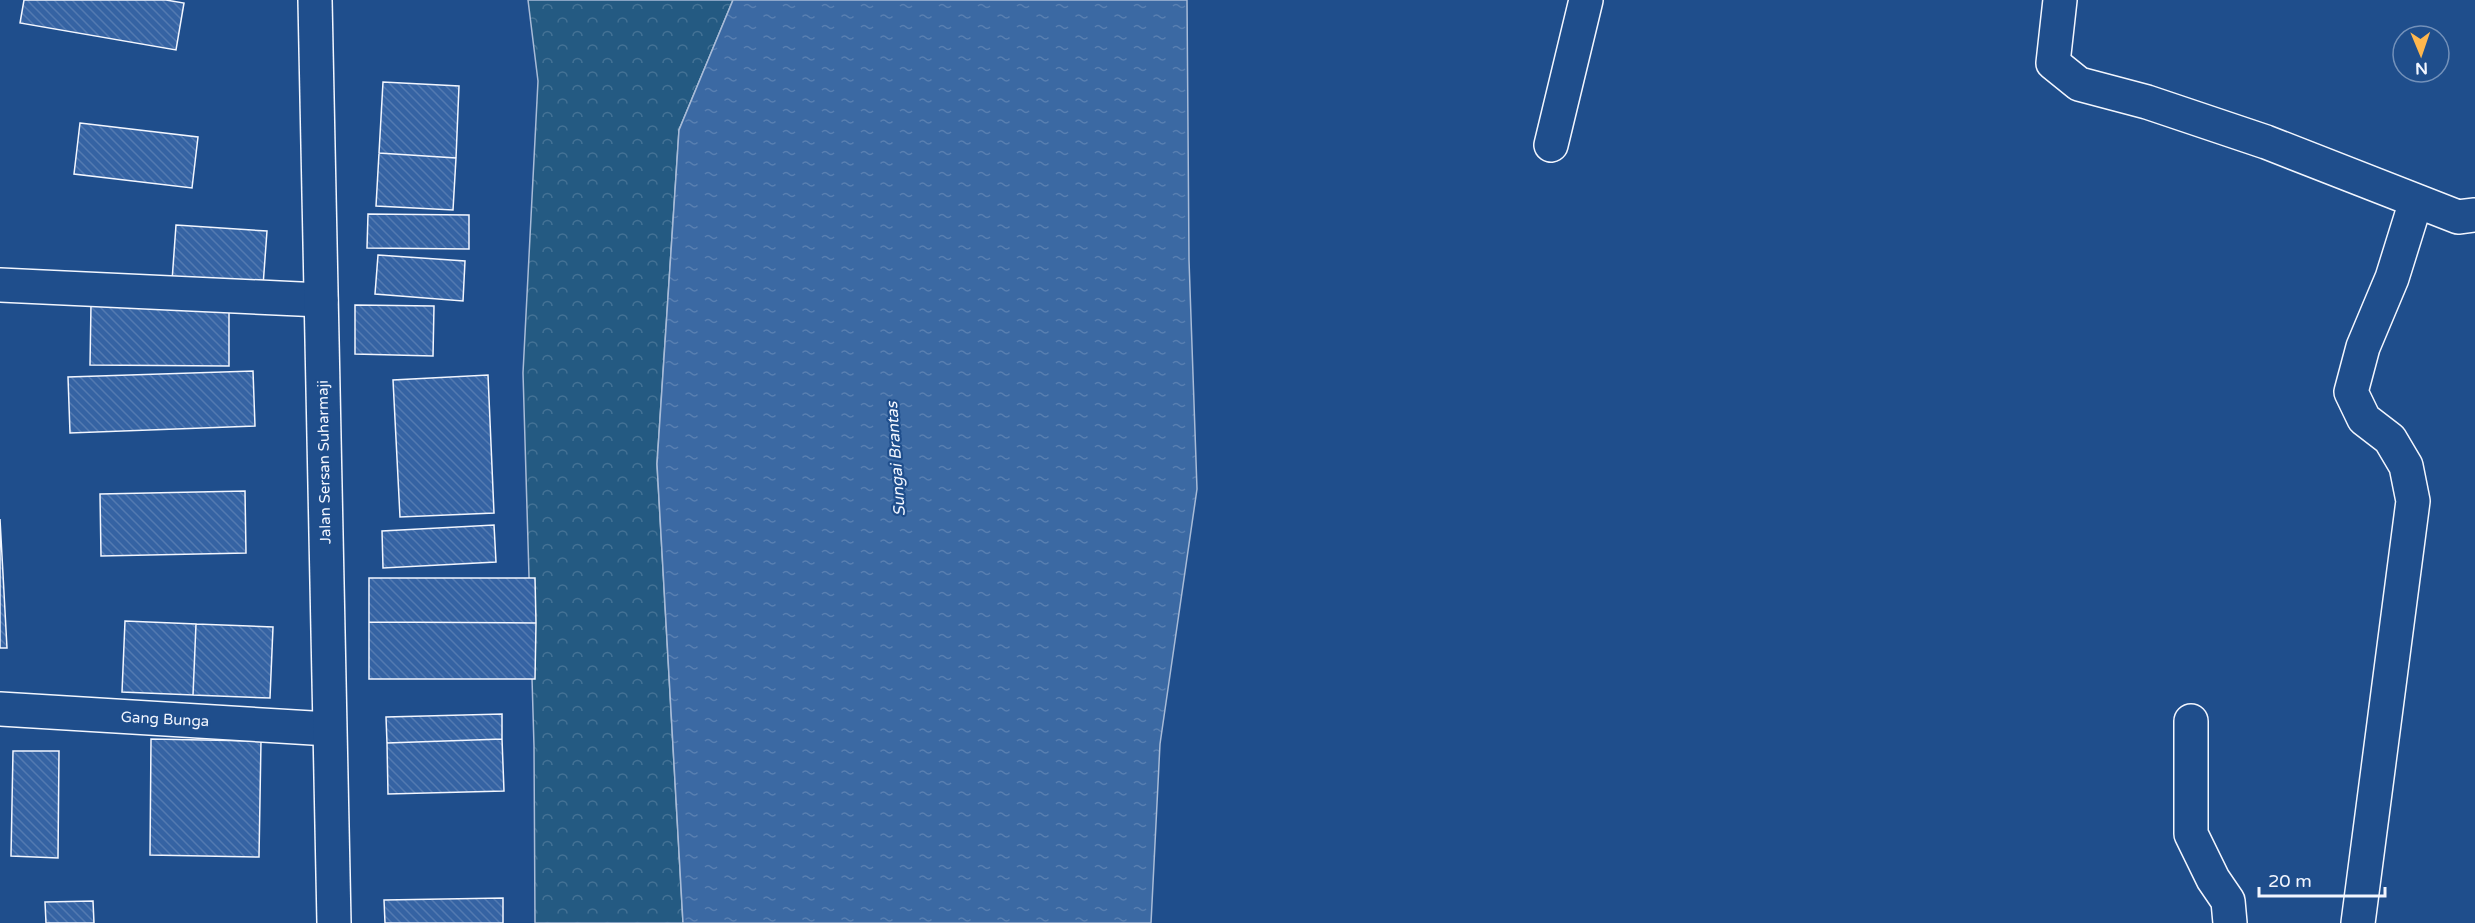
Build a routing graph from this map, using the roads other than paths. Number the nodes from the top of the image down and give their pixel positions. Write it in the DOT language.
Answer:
graph roads {
  1 [pos="315,0"];
  2 [pos="1586,0"];
  3 [pos="2060,0"];
  4 [pos="1551,145"];
  5 [pos="2416,201"];
  6 [pos="2475,215"];
  7 [pos="0,285"];
  8 [pos="321,300"];
  9 [pos="0,709"];
  10 [pos="2191,720"];
  11 [pos="329,729"];
  12 [pos="334,923"];
  13 [pos="2230,923"];
  14 [pos="2358,923"];
  1 -- 8 [label="main road, Jalan Sersan Suharmaji"];
  2 -- 4 [label="main road"];
  3 -- 5 [label="main road"];
  5 -- 6 [label="main road"];
  5 -- 14 [label="main road"];
  7 -- 8 [label="main road"];
  8 -- 11 [label="main road, Jalan Sersan Suharmaji"];
  9 -- 11 [label="main road, Gang Bunga"];
  10 -- 13 [label="main road"];
  11 -- 12 [label="main road, Jalan Sersan Suharmaji"];
}
